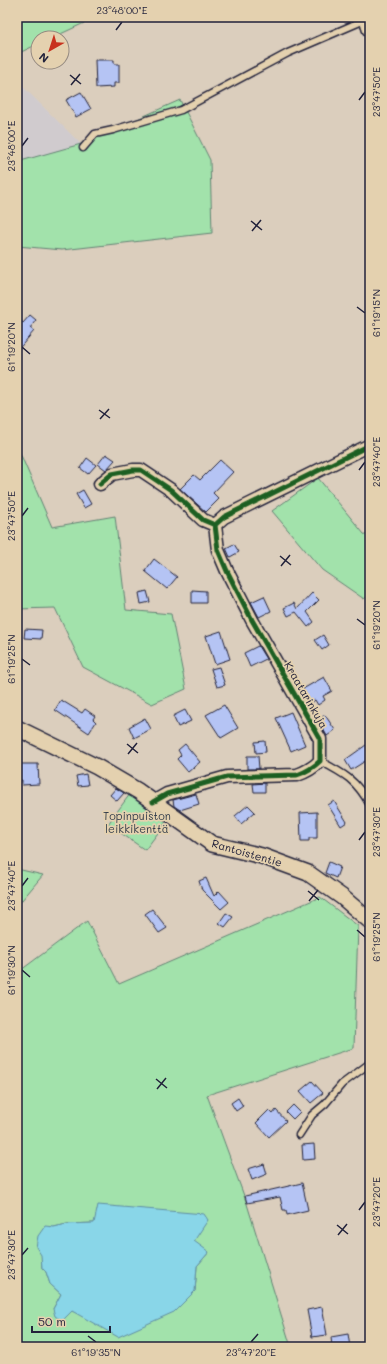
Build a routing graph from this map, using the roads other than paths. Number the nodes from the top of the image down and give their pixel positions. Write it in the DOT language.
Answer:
graph roads {
  1 [pos="368,22"];
  2 [pos="83,148"];
  3 [pos="370,445"];
  4 [pos="100,484"];
  5 [pos="215,525"];
  6 [pos="17,728"];
  7 [pos="320,760"];
  8 [pos="153,802"];
  9 [pos="370,805"];
  10 [pos="370,921"];
  11 [pos="370,933"];
  12 [pos="370,941"];
  13 [pos="370,1063"];
  14 [pos="299,1135"];
  1 -- 2 [label="lane"];
  3 -- 5 [label="street"];
  4 -- 5 [label="street"];
  5 -- 7 [label="street, Kraatarinkuja"];
  6 -- 8 [label="street, Rantoistentie"];
  7 -- 8 [label="street"];
  7 -- 9 [label="lane"];
  8 -- 10 [label="street, Rantoistentie"];
  11 -- 12 [label="lane"];
  13 -- 14 [label="lane"];
}
